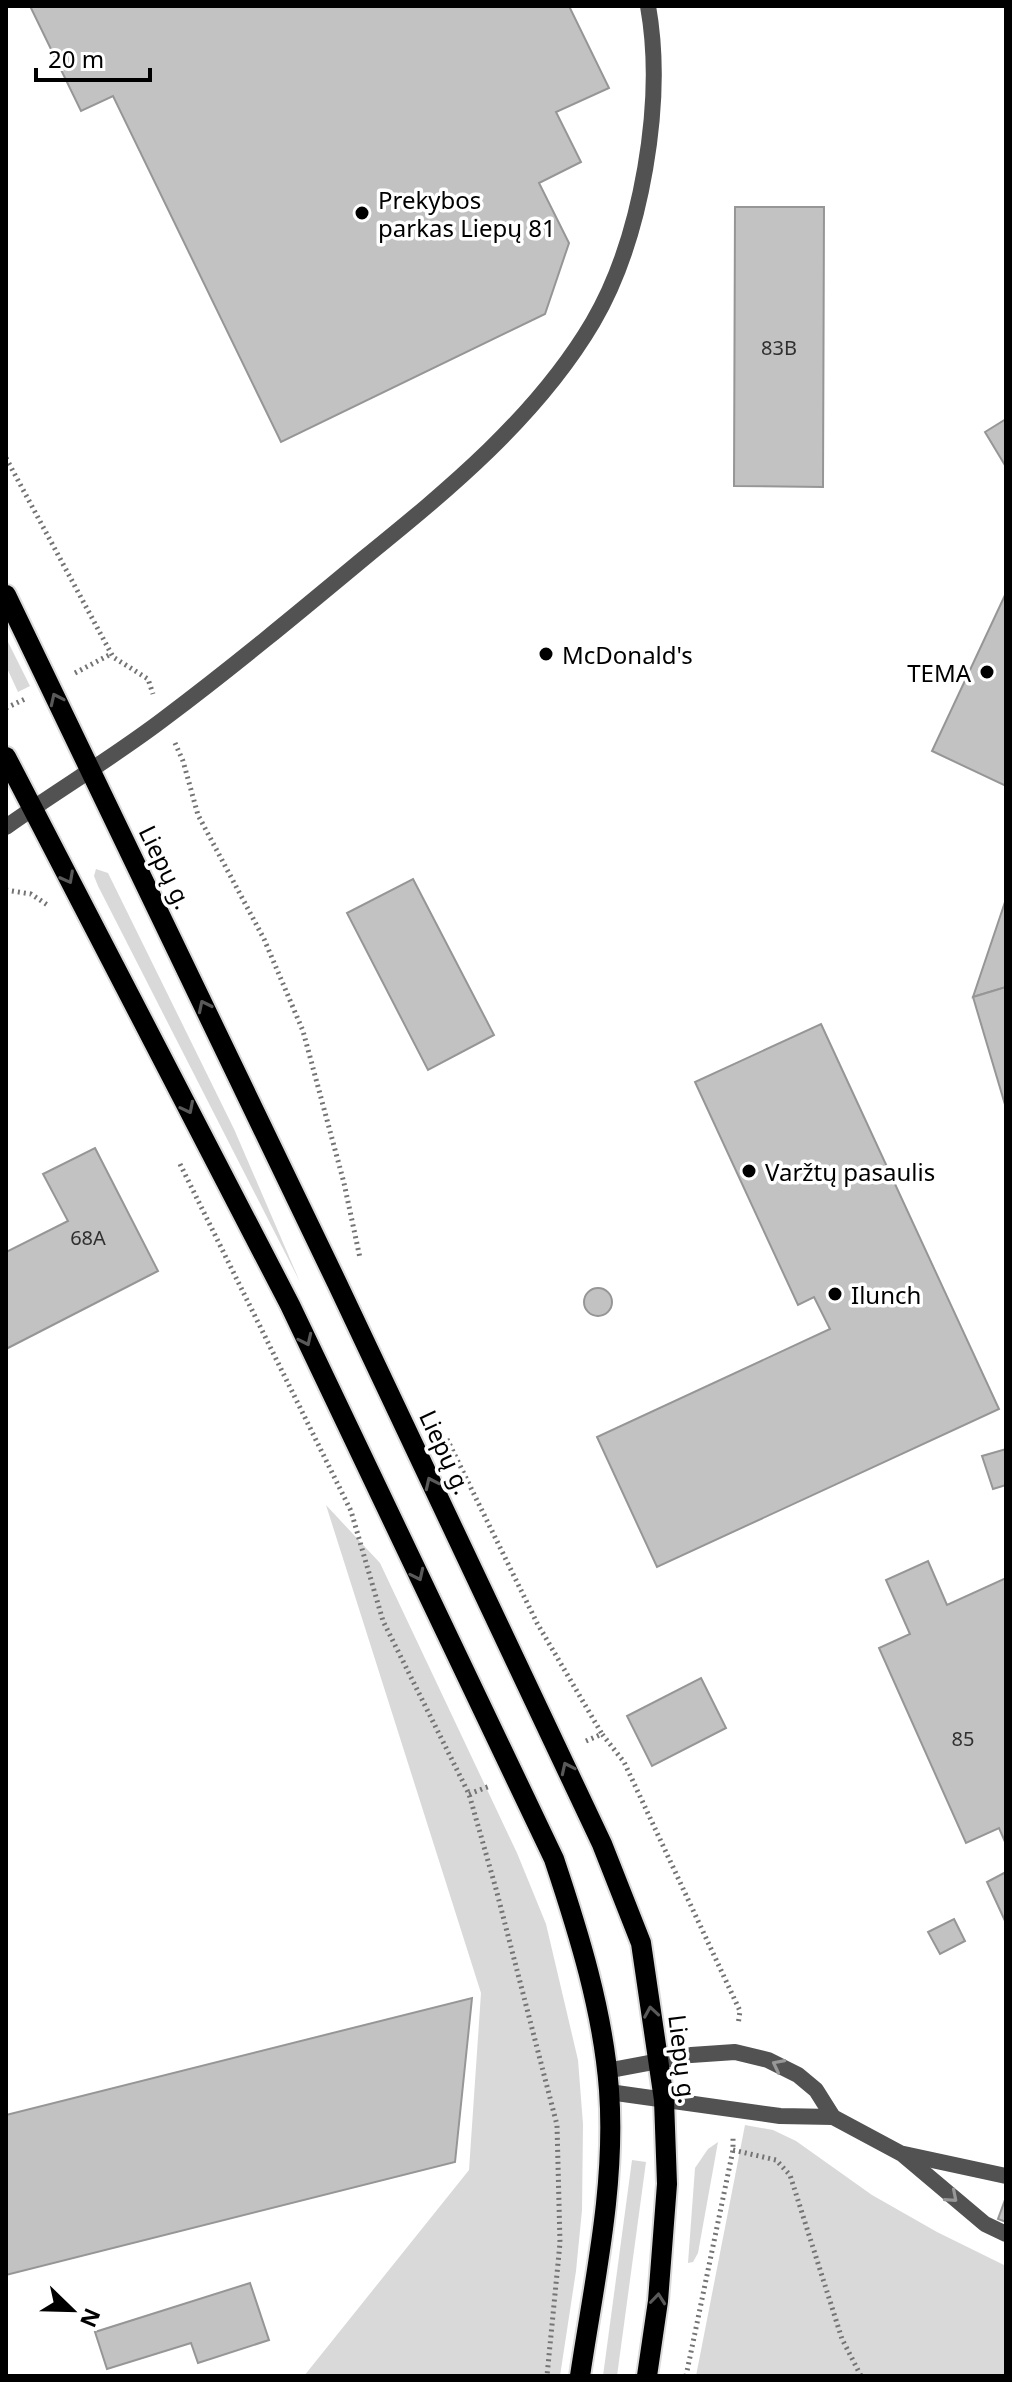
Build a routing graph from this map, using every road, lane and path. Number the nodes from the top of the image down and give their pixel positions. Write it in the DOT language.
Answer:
graph roads {
  1 [pos="648,6"];
  2 [pos="6,458"];
  3 [pos="6,595"];
  4 [pos="163,720"];
  5 [pos="6,757"];
  6 [pos="90,770"];
  7 [pos="32,809"];
  8 [pos="6,827"];
  9 [pos="6,890"];
  10 [pos="52,908"];
  11 [pos="179,1162"];
  12 [pos="362,1269"];
  13 [pos="446,1438"];
  14 [pos="602,1734"];
  15 [pos="659,2060"];
  16 [pos="606,2071"];
  17 [pos="609,2092"];
  18 [pos="664,2100"];
  19 [pos="833,2117"];
  20 [pos="902,2154"];
  21 [pos="1006,2176"];
  22 [pos="1006,2234"];
  23 [pos="547,2376"];
  24 [pos="580,2376"];
  25 [pos="647,2376"];
  26 [pos="686,2376"];
  27 [pos="861,2376"];
  1 -- 4 [label="street"];
  2 -- 4 [label="path"];
  6 -- 3 [label="main road, Liepų g., one-way"];
  4 -- 6 [label="street"];
  4 -- 12 [label="path"];
  5 -- 7 [label="main road"];
  6 -- 7 [label="street"];
  15 -- 6 [label="main road, Liepų g., one-way"];
  7 -- 8 [label="street"];
  7 -- 16 [label="main road, one-way"];
  9 -- 10 [label="path"];
  11 -- 23 [label="path"];
  13 -- 14 [label="path"];
  15 -- 16 [label="street"];
  15 -- 18 [label="main road, Liepų g."];
  19 -- 15 [label="street, one-way"];
  16 -- 17 [label="main road"];
  17 -- 18 [label="street"];
  17 -- 24 [label="main road"];
  18 -- 19 [label="street"];
  25 -- 18 [label="main road, Liepų g., one-way"];
  19 -- 20 [label="street"];
  20 -- 21 [label="street"];
  20 -- 22 [label="street, one-way"];
  26 -- 27 [label="path"];
}
